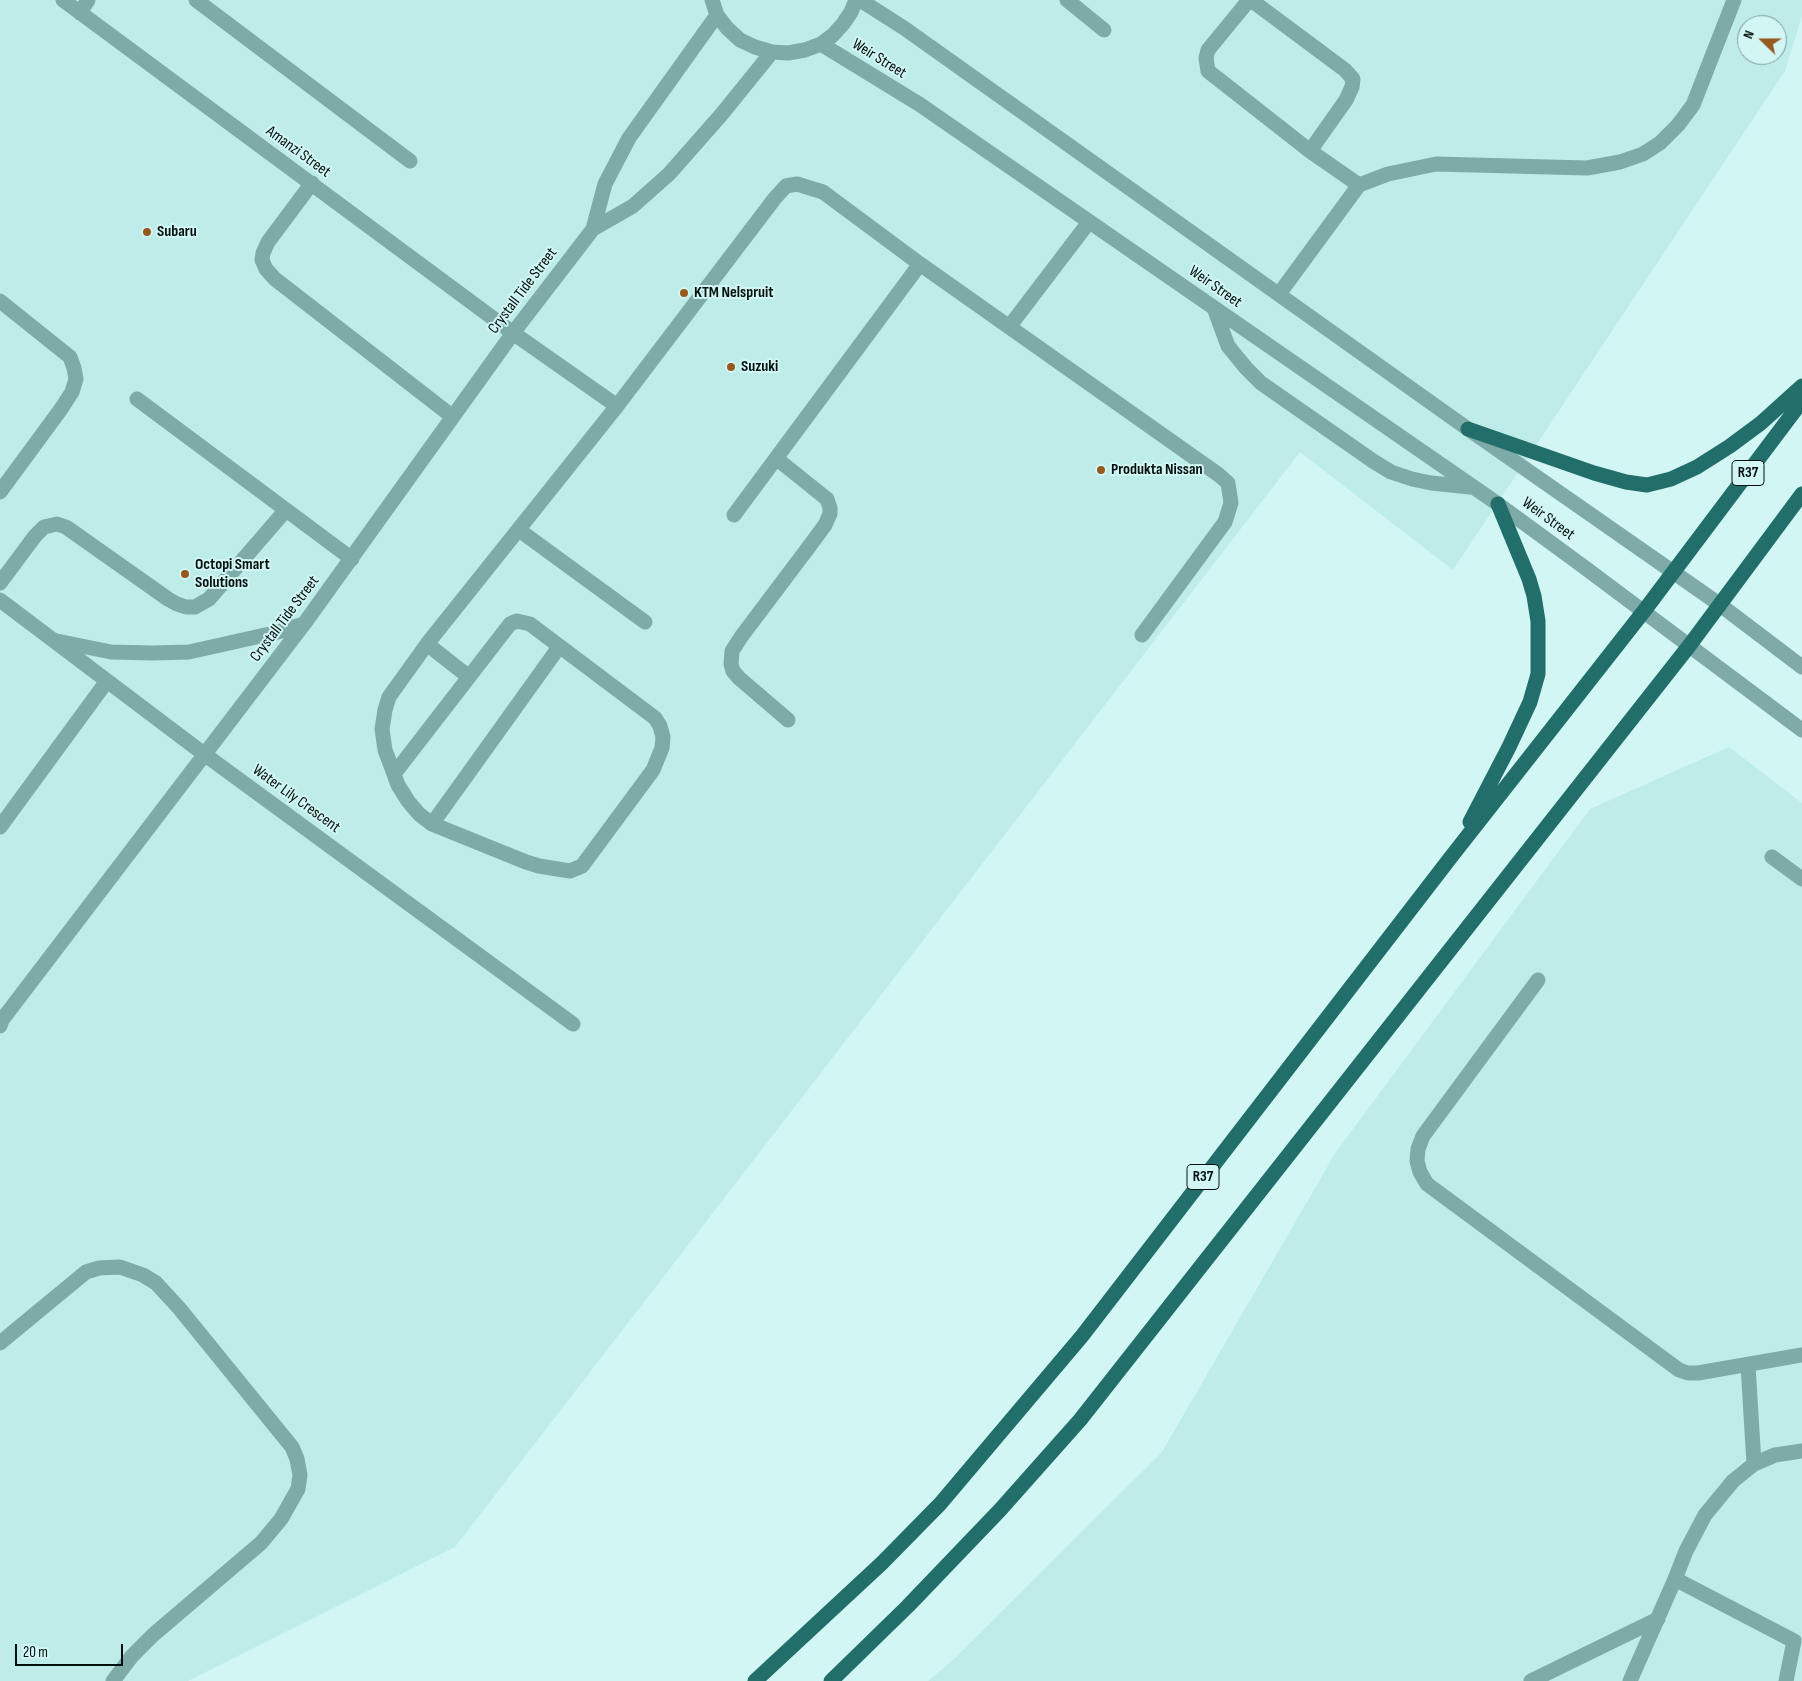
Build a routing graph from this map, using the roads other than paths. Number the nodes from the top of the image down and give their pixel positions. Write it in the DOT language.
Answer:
graph roads {
  1 [pos="63,0"];
  2 [pos="196,0"];
  3 [pos="712,0"];
  4 [pos="856,0"];
  5 [pos="860,0"];
  6 [pos="1067,0"];
  7 [pos="1250,0"];
  8 [pos="1734,0"];
  9 [pos="84,6"];
  10 [pos="717,15"];
  11 [pos="1104,30"];
  12 [pos="821,44"];
  13 [pos="772,52"];
  14 [pos="1310,151"];
  15 [pos="410,161"];
  16 [pos="312,183"];
  17 [pos="1358,185"];
  18 [pos="1090,222"];
  19 [pos="593,229"];
  20 [pos="920,264"];
  21 [pos="1279,294"];
  22 [pos="0,302"];
  23 [pos="1214,308"];
  24 [pos="1009,327"];
  25 [pos="513,333"];
  26 [pos="1802,386"];
  27 [pos="137,399"];
  28 [pos="1802,401"];
  29 [pos="617,406"];
  30 [pos="454,417"];
  31 [pos="1468,429"];
  32 [pos="777,459"];
  33 [pos="1472,487"];
  34 [pos="0,492"];
  35 [pos="1802,494"];
  36 [pos="1498,504"];
  37 [pos="285,511"];
  38 [pos="734,515"];
  39 [pos="519,530"];
  40 [pos="352,559"];
  41 [pos="1674,572"];
  42 [pos="0,583"];
  43 [pos="0,600"];
  44 [pos="1720,604"];
  45 [pos="1644,611"];
  46 [pos="645,622"];
  47 [pos="304,624"];
  48 [pos="1142,634"];
  49 [pos="53,640"];
  50 [pos="428,644"];
  51 [pos="559,646"];
  52 [pos="1689,646"];
  53 [pos="1802,667"];
  54 [pos="469,677"];
  55 [pos="107,681"];
  56 [pos="788,720"];
  57 [pos="1802,730"];
  58 [pos="204,754"];
  59 [pos="394,774"];
  60 [pos="432,824"];
  61 [pos="0,827"];
  62 [pos="1451,857"];
  63 [pos="1772,857"];
  64 [pos="1802,879"];
  65 [pos="1538,980"];
  66 [pos="1,1022"];
  67 [pos="573,1024"];
  68 [pos="0,1343"];
  69 [pos="1802,1355"];
  70 [pos="1748,1365"];
  71 [pos="1802,1450"];
  72 [pos="1754,1464"];
  73 [pos="1675,1579"];
  74 [pos="1658,1619"];
  75 [pos="113,1681"];
  76 [pos="754,1681"];
  77 [pos="832,1681"];
  78 [pos="1531,1681"];
  79 [pos="1630,1681"];
  80 [pos="1786,1681"];
  1 -- 9 [label="street, Amanzi Street"];
  2 -- 15 [label="street"];
  3 -- 10 [label="street"];
  4 -- 12 [label="street"];
  5 -- 21 [label="street, Weir Street"];
  6 -- 11 [label="street"];
  7 -- 14 [label="street"];
  7 -- 14 [label="street"];
  8 -- 17 [label="street"];
  9 -- 16 [label="street, Amanzi Street"];
  10 -- 13 [label="street"];
  10 -- 19 [label="street, Crystall Tide Street"];
  12 -- 13 [label="street"];
  12 -- 18 [label="street, Weir Street"];
  13 -- 19 [label="street, Crystall Tide Street"];
  14 -- 17 [label="street"];
  16 -- 25 [label="street, Amanzi Street"];
  16 -- 30 [label="street"];
  17 -- 21 [label="street"];
  18 -- 23 [label="street, Weir Street"];
  18 -- 24 [label="street"];
  19 -- 25 [label="street, Crystall Tide Street"];
  20 -- 24 [label="street"];
  20 -- 29 [label="street"];
  20 -- 32 [label="street"];
  21 -- 31 [label="street, Weir Street"];
  22 -- 34 [label="street"];
  23 -- 33 [label="street, Weir Street"];
  23 -- 33 [label="street"];
  24 -- 48 [label="street"];
  25 -- 29 [label="street, Amanzi Street"];
  25 -- 30 [label="street, Crystall Tide Street"];
  26 -- 31 [label="main road"];
  27 -- 37 [label="street"];
  28 -- 41 [label="main road, R37"];
  29 -- 39 [label="street"];
  30 -- 40 [label="street, Crystall Tide Street"];
  31 -- 41 [label="street, Weir Street"];
  32 -- 38 [label="street"];
  32 -- 56 [label="street"];
  33 -- 36 [label="street, Weir Street"];
  35 -- 44 [label="main road"];
  36 -- 45 [label="street, Weir Street"];
  36 -- 62 [label="main road"];
  37 -- 40 [label="street"];
  37 -- 42 [label="street"];
  39 -- 46 [label="street"];
  39 -- 50 [label="street"];
  40 -- 47 [label="street, Crystall Tide Street"];
  41 -- 44 [label="street, Weir Street"];
  41 -- 45 [label="main road, R37"];
  43 -- 49 [label="street, Water Lily Crescent"];
  44 -- 52 [label="main road"];
  44 -- 53 [label="street, Weir Street"];
  45 -- 52 [label="street, Weir Street"];
  45 -- 62 [label="main road, R37"];
  47 -- 49 [label="street"];
  47 -- 58 [label="street, Crystall Tide Street"];
  49 -- 55 [label="street, Water Lily Crescent"];
  50 -- 54 [label="street"];
  50 -- 59 [label="street"];
  51 -- 54 [label="street"];
  51 -- 60 [label="street"];
  51 -- 60 [label="street"];
  52 -- 57 [label="street, Weir Street"];
  52 -- 77 [label="main road"];
  54 -- 59 [label="street"];
  55 -- 58 [label="street, Water Lily Crescent"];
  55 -- 61 [label="street"];
  58 -- 66 [label="street, Crystall Tide Street"];
  58 -- 67 [label="street, Water Lily Crescent"];
  59 -- 60 [label="street"];
  62 -- 76 [label="main road, R37"];
  63 -- 64 [label="street"];
  65 -- 70 [label="street"];
  68 -- 75 [label="street"];
  69 -- 70 [label="street"];
  70 -- 72 [label="street"];
  71 -- 72 [label="street"];
  72 -- 73 [label="street"];
  73 -- 74 [label="street"];
  73 -- 80 [label="street"];
  74 -- 78 [label="street"];
  74 -- 79 [label="street"];
}
